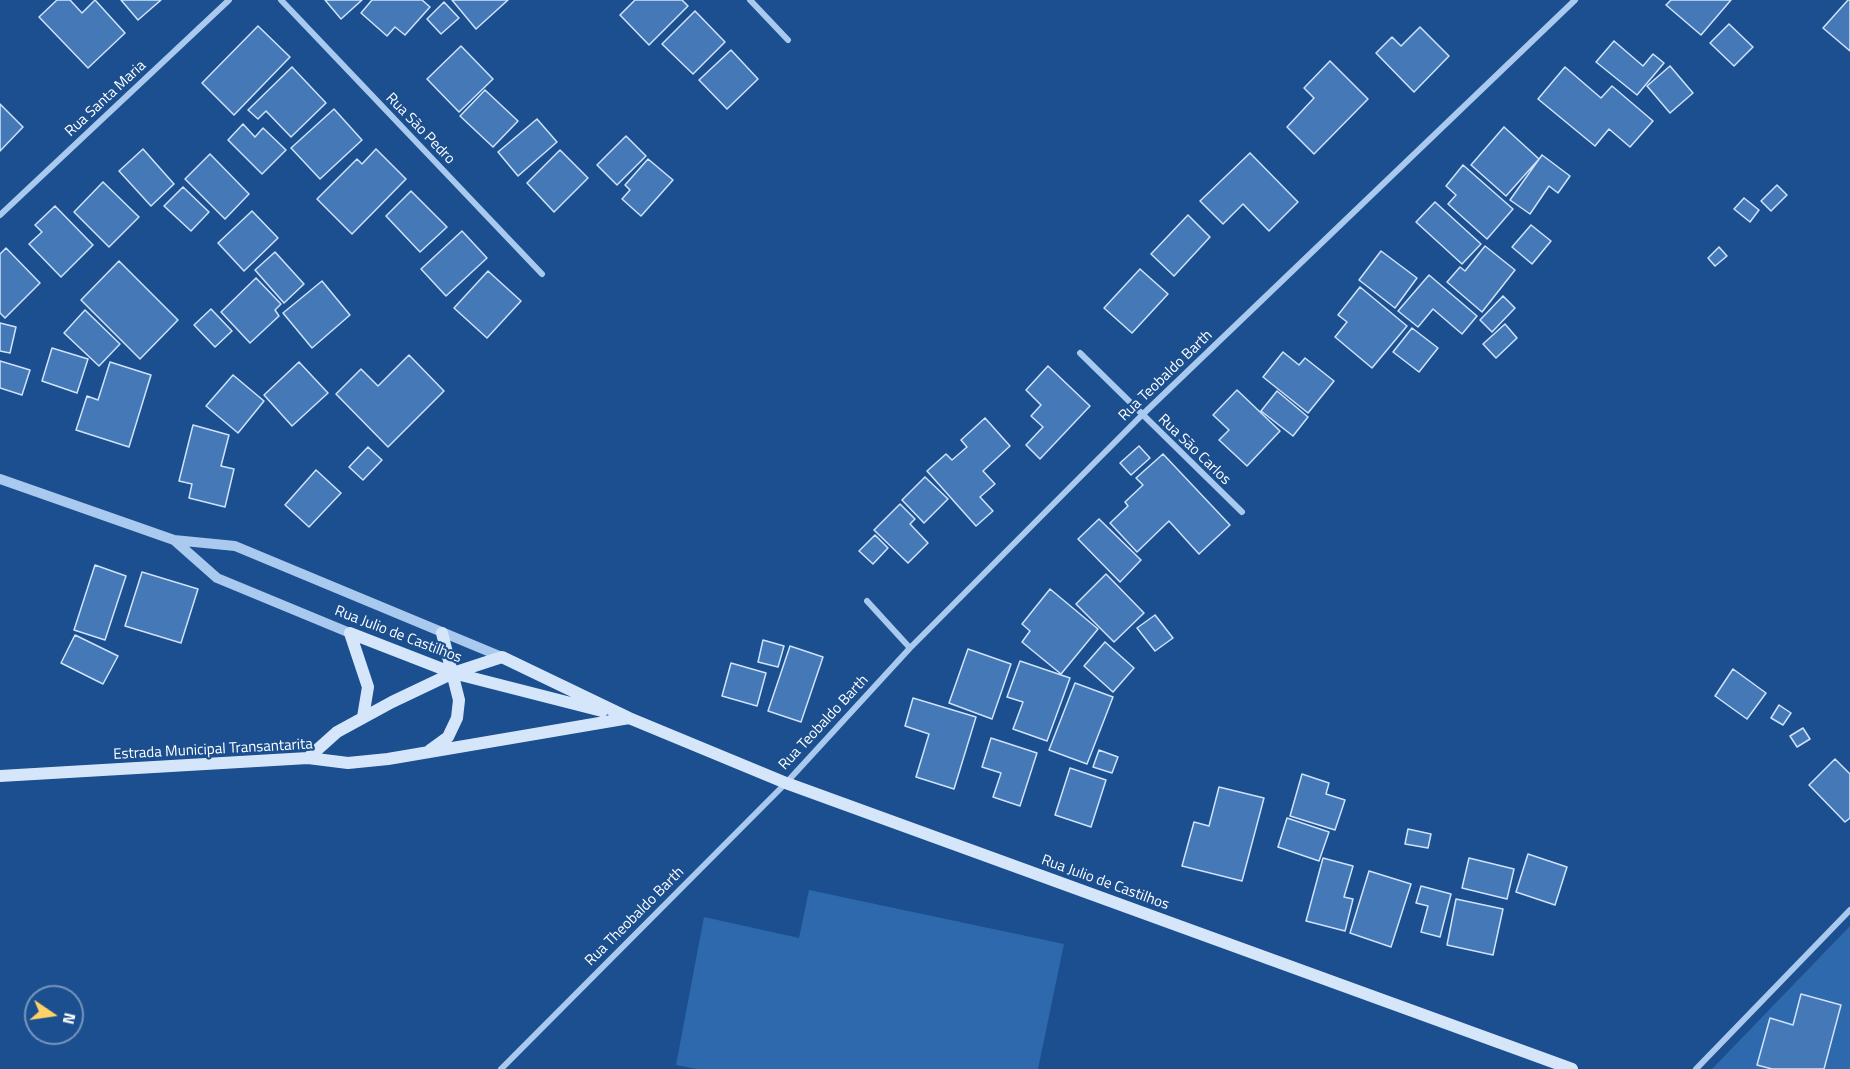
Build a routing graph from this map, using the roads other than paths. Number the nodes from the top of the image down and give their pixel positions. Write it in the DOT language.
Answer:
graph roads {
  1 [pos="229,0"];
  2 [pos="281,0"];
  3 [pos="750,0"];
  4 [pos="1575,0"];
  5 [pos="788,40"];
  6 [pos="0,214"];
  7 [pos="542,274"];
  8 [pos="1080,353"];
  9 [pos="1141,416"];
  10 [pos="0,478"];
  11 [pos="1242,512"];
  12 [pos="174,540"];
  13 [pos="867,601"];
  14 [pos="350,633"];
  15 [pos="442,633"];
  16 [pos="910,648"];
  17 [pos="502,657"];
  18 [pos="453,673"];
  19 [pos="363,717"];
  20 [pos="629,718"];
  21 [pos="427,752"];
  22 [pos="308,758"];
  23 [pos="0,776"];
  24 [pos="786,783"];
  25 [pos="1850,910"];
  26 [pos="501,1069"];
  27 [pos="1572,1069"];
  28 [pos="1696,1069"];
  1 -- 6 [label="street, Rua Santa Maria"];
  2 -- 7 [label="street, Rua São Pedro"];
  3 -- 5 [label="street"];
  4 -- 9 [label="street, Rua Teobaldo Barth"];
  8 -- 9 [label="street, Rua São Carlos"];
  9 -- 11 [label="street, Rua São Carlos"];
  9 -- 16 [label="street, Rua Teobaldo Barth"];
  10 -- 12 [label="street, Rua Julio de Castilhos"];
  12 -- 14 [label="street, Rua Julio de Castilhos"];
  12 -- 15 [label="street, Rua Julio de Castilhos"];
  13 -- 16 [label="street"];
  14 -- 18 [label="main road, Rua Julio de Castilhos"];
  14 -- 19 [label="main road"];
  15 -- 17 [label="street, Rua Julio de Castilhos"];
  15 -- 18 [label="main road"];
  16 -- 24 [label="street, Rua Teobaldo Barth"];
  17 -- 18 [label="main road"];
  17 -- 20 [label="main road, Rua Julio de Castilhos"];
  18 -- 19 [label="main road"];
  18 -- 20 [label="main road, Rua Julio de Castilhos"];
  18 -- 21 [label="main road"];
  19 -- 22 [label="main road"];
  20 -- 21 [label="main road, Estrada Municipal Transantarita"];
  20 -- 24 [label="main road, Rua Julio de Castilhos"];
  21 -- 22 [label="main road, Estrada Municipal Transantarita"];
  22 -- 23 [label="main road, Estrada Municipal Transantarita"];
  24 -- 26 [label="street, Rua Theobaldo Barth"];
  24 -- 27 [label="main road, Rua Julio de Castilhos"];
  25 -- 28 [label="street"];
}
